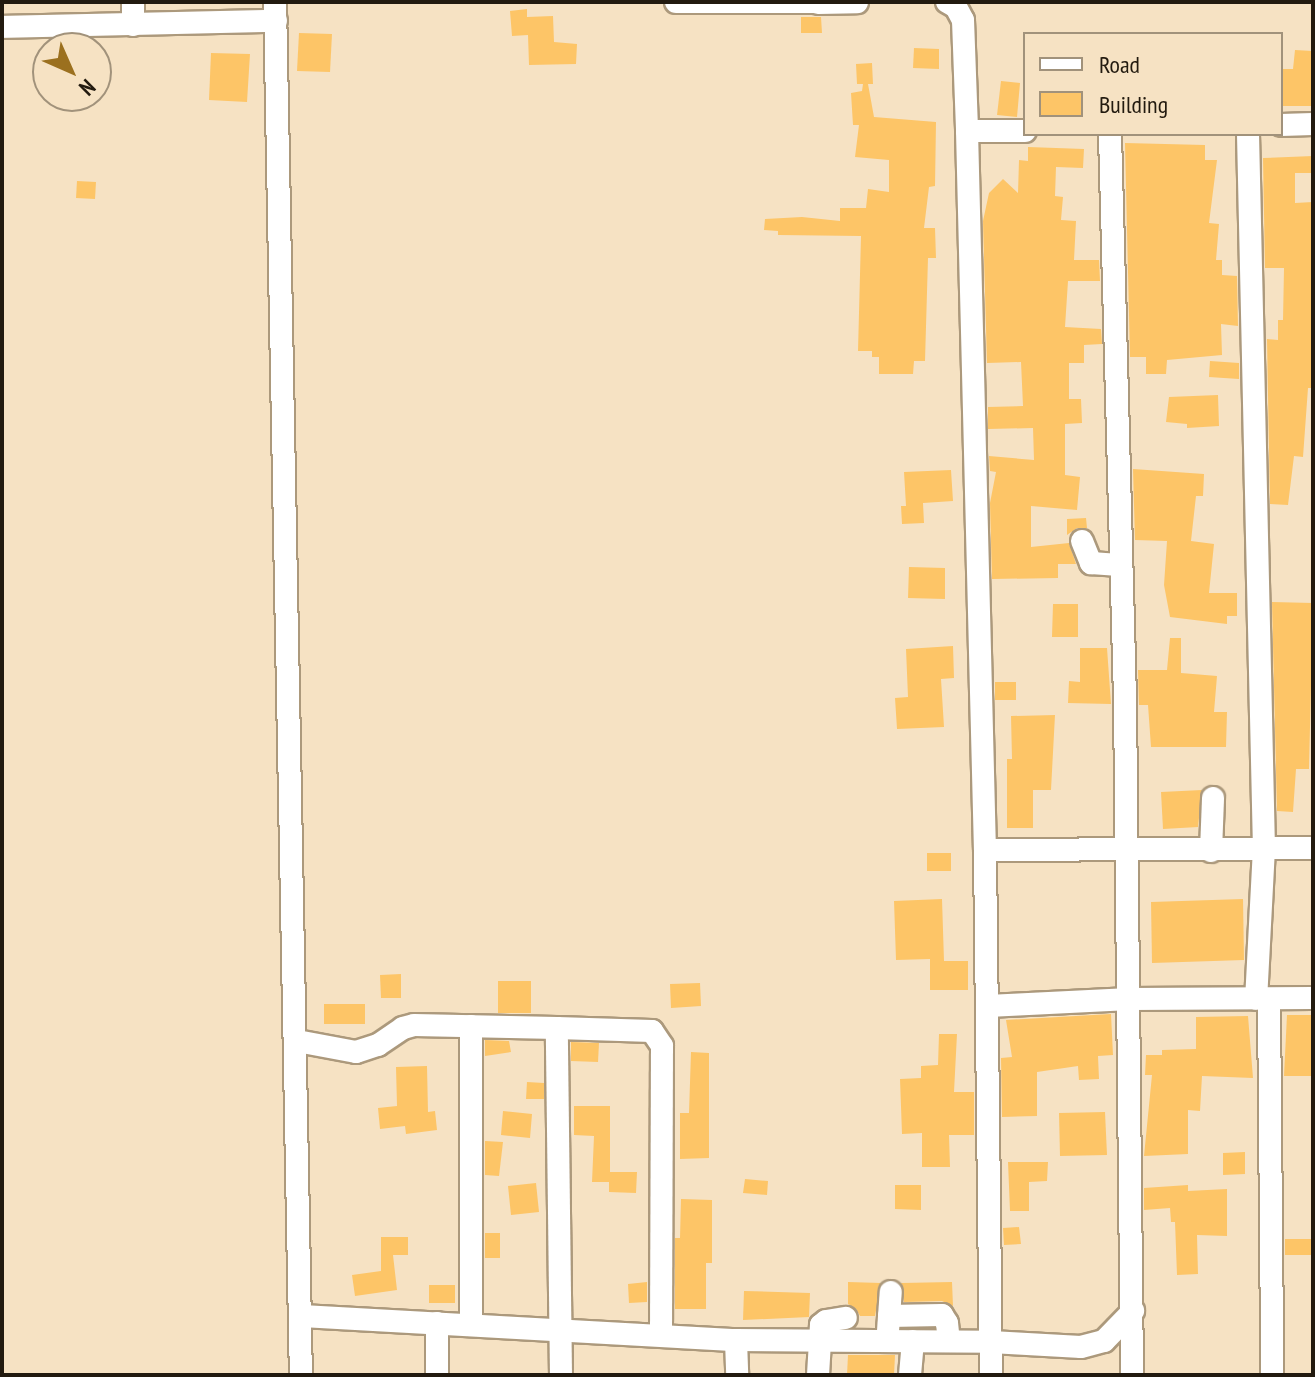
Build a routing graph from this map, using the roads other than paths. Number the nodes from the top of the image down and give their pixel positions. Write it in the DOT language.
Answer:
graph roads {
  1 [pos="133,2"];
  2 [pos="676,2"];
  3 [pos="818,2"];
  4 [pos="857,2"];
  5 [pos="947,2"];
  6 [pos="276,12"];
  7 [pos="133,25"];
  8 [pos="2,27"];
  9 [pos="1313,124"];
  10 [pos="1283,125"];
  11 [pos="967,131"];
  12 [pos="1023,131"];
  13 [pos="1110,136"];
  14 [pos="1248,136"];
  15 [pos="1082,541"];
  16 [pos="1119,565"];
  17 [pos="1213,798"];
  18 [pos="1264,848"];
  19 [pos="1313,848"];
  20 [pos="985,850"];
  21 [pos="1127,851"];
  22 [pos="1211,851"];
  23 [pos="1313,998"];
  24 [pos="1130,999"];
  25 [pos="1263,999"];
  26 [pos="988,1006"];
  27 [pos="471,1026"];
  28 [pos="557,1028"];
  29 [pos="297,1041"];
  30 [pos="891,1292"];
  31 [pos="1133,1311"];
  32 [pos="302,1316"];
  33 [pos="889,1316"];
  34 [pos="846,1318"];
  35 [pos="437,1323"];
  36 [pos="471,1325"];
  37 [pos="561,1329"];
  38 [pos="661,1335"];
  39 [pos="818,1339"];
  40 [pos="736,1340"];
  41 [pos="888,1340"];
  42 [pos="913,1341"];
  43 [pos="949,1341"];
  44 [pos="991,1342"];
  45 [pos="301,1375"];
  46 [pos="437,1375"];
  47 [pos="561,1375"];
  48 [pos="737,1375"];
  49 [pos="818,1375"];
  50 [pos="910,1375"];
  51 [pos="991,1375"];
  52 [pos="1132,1375"];
  53 [pos="1272,1375"];
  1 -- 7 [label="street"];
  2 -- 3 [label="street"];
  3 -- 4 [label="street"];
  5 -- 11 [label="street"];
  6 -- 7 [label="street"];
  6 -- 29 [label="street"];
  7 -- 8 [label="street"];
  9 -- 10 [label="street"];
  11 -- 12 [label="street"];
  11 -- 20 [label="street"];
  13 -- 16 [label="street"];
  14 -- 18 [label="street"];
  15 -- 16 [label="street"];
  16 -- 21 [label="street"];
  17 -- 22 [label="street"];
  18 -- 19 [label="street"];
  18 -- 22 [label="street"];
  18 -- 25 [label="street"];
  20 -- 21 [label="street"];
  20 -- 26 [label="street"];
  21 -- 22 [label="street"];
  21 -- 24 [label="street"];
  23 -- 25 [label="street"];
  24 -- 25 [label="street"];
  24 -- 26 [label="street"];
  24 -- 31 [label="street"];
  25 -- 53 [label="street"];
  26 -- 44 [label="street"];
  27 -- 28 [label="street"];
  27 -- 29 [label="street"];
  27 -- 36 [label="street"];
  28 -- 37 [label="street"];
  28 -- 38 [label="street"];
  29 -- 32 [label="street"];
  30 -- 33 [label="street"];
  31 -- 44 [label="street"];
  31 -- 52 [label="street"];
  32 -- 35 [label="street"];
  32 -- 45 [label="street"];
  33 -- 41 [label="street"];
  33 -- 43 [label="street"];
  34 -- 39 [label="street"];
  35 -- 36 [label="street"];
  35 -- 46 [label="street"];
  36 -- 37 [label="street"];
  37 -- 38 [label="street"];
  37 -- 47 [label="street"];
  38 -- 40 [label="street"];
  39 -- 40 [label="street"];
  39 -- 41 [label="street"];
  39 -- 49 [label="street"];
  40 -- 48 [label="street"];
  41 -- 42 [label="street"];
  42 -- 43 [label="street"];
  42 -- 50 [label="street"];
  43 -- 44 [label="street"];
  44 -- 51 [label="street"];
}
